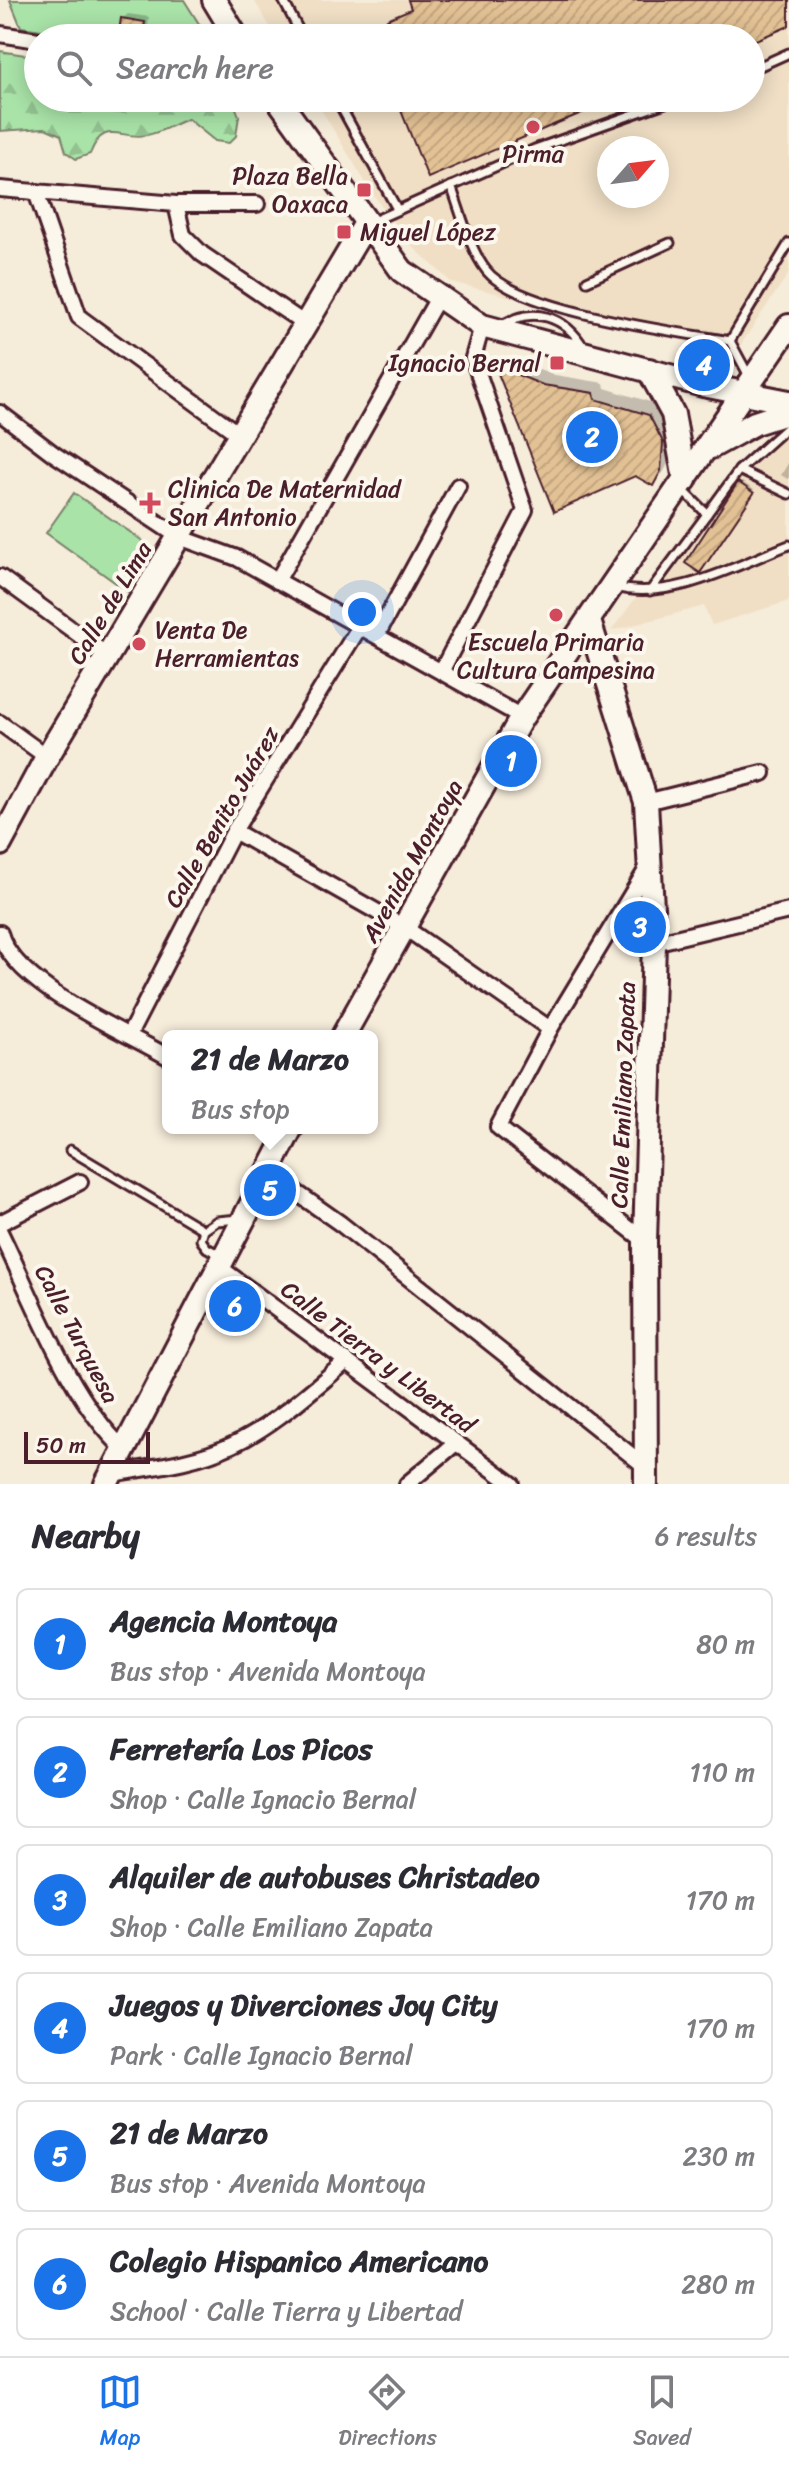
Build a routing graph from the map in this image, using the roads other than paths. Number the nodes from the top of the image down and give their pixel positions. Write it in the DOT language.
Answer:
graph roads {
  1 [pos="214,0"];
  2 [pos="283,0"];
  3 [pos="229,24"];
  4 [pos="296,24"];
  5 [pos="0,34"];
  6 [pos="24,38"];
  7 [pos="789,53"];
  8 [pos="765,64"];
  9 [pos="287,112"];
  10 [pos="344,112"];
  11 [pos="639,112"];
  12 [pos="451,186"];
  13 [pos="0,189"];
  14 [pos="36,192"];
  15 [pos="176,204"];
  16 [pos="257,204"];
  17 [pos="397,209"];
  18 [pos="365,225"];
  19 [pos="670,243"];
  20 [pos="789,243"];
  21 [pos="587,281"];
  22 [pos="439,296"];
  23 [pos="305,324"];
  24 [pos="789,326"];
  25 [pos="489,328"];
  26 [pos="730,341"];
  27 [pos="649,370"];
  28 [pos="747,388"];
  29 [pos="789,402"];
  30 [pos="0,413"];
  31 [pos="788,422"];
  32 [pos="241,436"];
  33 [pos="706,449"];
  34 [pos="739,470"];
  35 [pos="683,484"];
  36 [pos="458,486"];
  37 [pos="789,494"];
  38 [pos="707,514"];
  39 [pos="179,537"];
  40 [pos="789,545"];
  41 [pos="0,577"];
  42 [pos="277,581"];
  43 [pos="613,586"];
  44 [pos="650,591"];
  45 [pos="589,621"];
  46 [pos="360,626"];
  47 [pos="377,635"];
  48 [pos="108,656"];
  49 [pos="442,670"];
  50 [pos="522,717"];
  51 [pos="0,723"];
  52 [pos="47,757"];
  53 [pos="763,773"];
  54 [pos="646,802"];
  55 [pos="234,831"];
  56 [pos="0,844"];
  57 [pos="648,867"];
  58 [pos="789,911"];
  59 [pos="404,927"];
  60 [pos="0,933"];
  61 [pos="654,943"];
  62 [pos="550,1029"];
  63 [pos="346,1030"];
  64 [pos="129,1035"];
  65 [pos="162,1054"];
  66 [pos="288,1134"];
  67 [pos="70,1150"];
  68 [pos="266,1171"];
  69 [pos="80,1182"];
  70 [pos="242,1219"];
  71 [pos="0,1223"];
  72 [pos="204,1230"];
  73 [pos="0,1232"];
  74 [pos="645,1241"];
  75 [pos="220,1261"];
  76 [pos="347,1361"];
  77 [pos="456,1443"];
  78 [pos="124,1449"];
  79 [pos="646,1475"];
  80 [pos="109,1479"];
  81 [pos="407,1484"];
  82 [pos="512,1484"];
  1 -- 3 [label="main road"];
  2 -- 4 [label="lane"];
  5 -- 6 [label="street"];
  7 -- 8 [label="lane"];
  9 -- 18 [label="main road"];
  10 -- 17 [label="lane"];
  11 -- 12 [label="lane"];
  12 -- 17 [label="lane"];
  12 -- 26 [label="lane"];
  13 -- 14 [label="street"];
  14 -- 15 [label="street"];
  14 -- 32 [label="street"];
  15 -- 16 [label="street"];
  15 -- 23 [label="street"];
  17 -- 18 [label="lane"];
  18 -- 22 [label="main road"];
  18 -- 23 [label="main road, Calle de Lima"];
  19 -- 21 [label="lane"];
  20 -- 26 [label="lane"];
  22 -- 25 [label="main road"];
  22 -- 42 [label="street"];
  23 -- 32 [label="main road, Calle de Lima"];
  24 -- 28 [label="main road, Avenida Montoya"];
  25 -- 27 [label="main road"];
  25 -- 49 [label="street"];
  26 -- 28 [label="lane"];
  27 -- 28 [label="main road"];
  27 -- 35 [label="main road"];
  28 -- 29 [label="main road"];
  28 -- 33 [label="main road, Avenida Montoya"];
  30 -- 39 [label="street"];
  31 -- 33 [label="main road"];
  31 -- 34 [label="lane"];
  32 -- 39 [label="main road, Calle de Lima"];
  33 -- 35 [label="main road, Avenida Montoya"];
  34 -- 37 [label="lane"];
  34 -- 38 [label="lane"];
  35 -- 38 [label="lane"];
  35 -- 43 [label="main road, Avenida Montoya"];
  36 -- 47 [label="street"];
  38 -- 44 [label="lane"];
  39 -- 42 [label="street"];
  39 -- 48 [label="main road, Calle de Lima"];
  40 -- 44 [label="lane"];
  41 -- 48 [label="street"];
  42 -- 46 [label="street"];
  43 -- 44 [label="lane"];
  43 -- 45 [label="main road, Avenida Montoya"];
  45 -- 50 [label="main road, Avenida Montoya"];
  45 -- 54 [label="main road, Calle Emiliano Zapata"];
  46 -- 47 [label="street"];
  46 -- 55 [label="street, Calle Benito Juárez"];
  47 -- 49 [label="street"];
  48 -- 52 [label="main road, Calle de Lima"];
  49 -- 50 [label="street"];
  50 -- 59 [label="main road, Avenida Montoya"];
  51 -- 52 [label="street"];
  52 -- 56 [label="main road, Calle de Lima"];
  53 -- 54 [label="street"];
  54 -- 57 [label="main road, Calle Emiliano Zapata"];
  55 -- 59 [label="street"];
  55 -- 64 [label="street, Calle Benito Juárez"];
  57 -- 61 [label="main road, Calle Emiliano Zapata"];
  57 -- 62 [label="street"];
  58 -- 61 [label="street"];
  59 -- 62 [label="street"];
  59 -- 63 [label="main road, Avenida Montoya"];
  60 -- 64 [label="street"];
  61 -- 74 [label="main road, Calle Emiliano Zapata"];
  62 -- 74 [label="street"];
  64 -- 65 [label="street"];
  66 -- 68 [label="main road"];
  67 -- 72 [label="lane"];
  68 -- 70 [label="main road"];
  68 -- 79 [label="street"];
  69 -- 71 [label="street"];
  70 -- 72 [label="lane"];
  70 -- 75 [label="main road"];
  72 -- 75 [label="lane"];
  73 -- 78 [label="street, Calle Turquesa"];
  74 -- 79 [label="main road, Calle Emiliano Zapata"];
  75 -- 76 [label="street, Calle Tierra y Libertad"];
  75 -- 78 [label="main road"];
  76 -- 77 [label="street, Calle Tierra y Libertad"];
  76 -- 80 [label="street"];
  77 -- 81 [label="street"];
  77 -- 82 [label="street, Calle Tierra y Libertad"];
  78 -- 80 [label="main road"];
}
